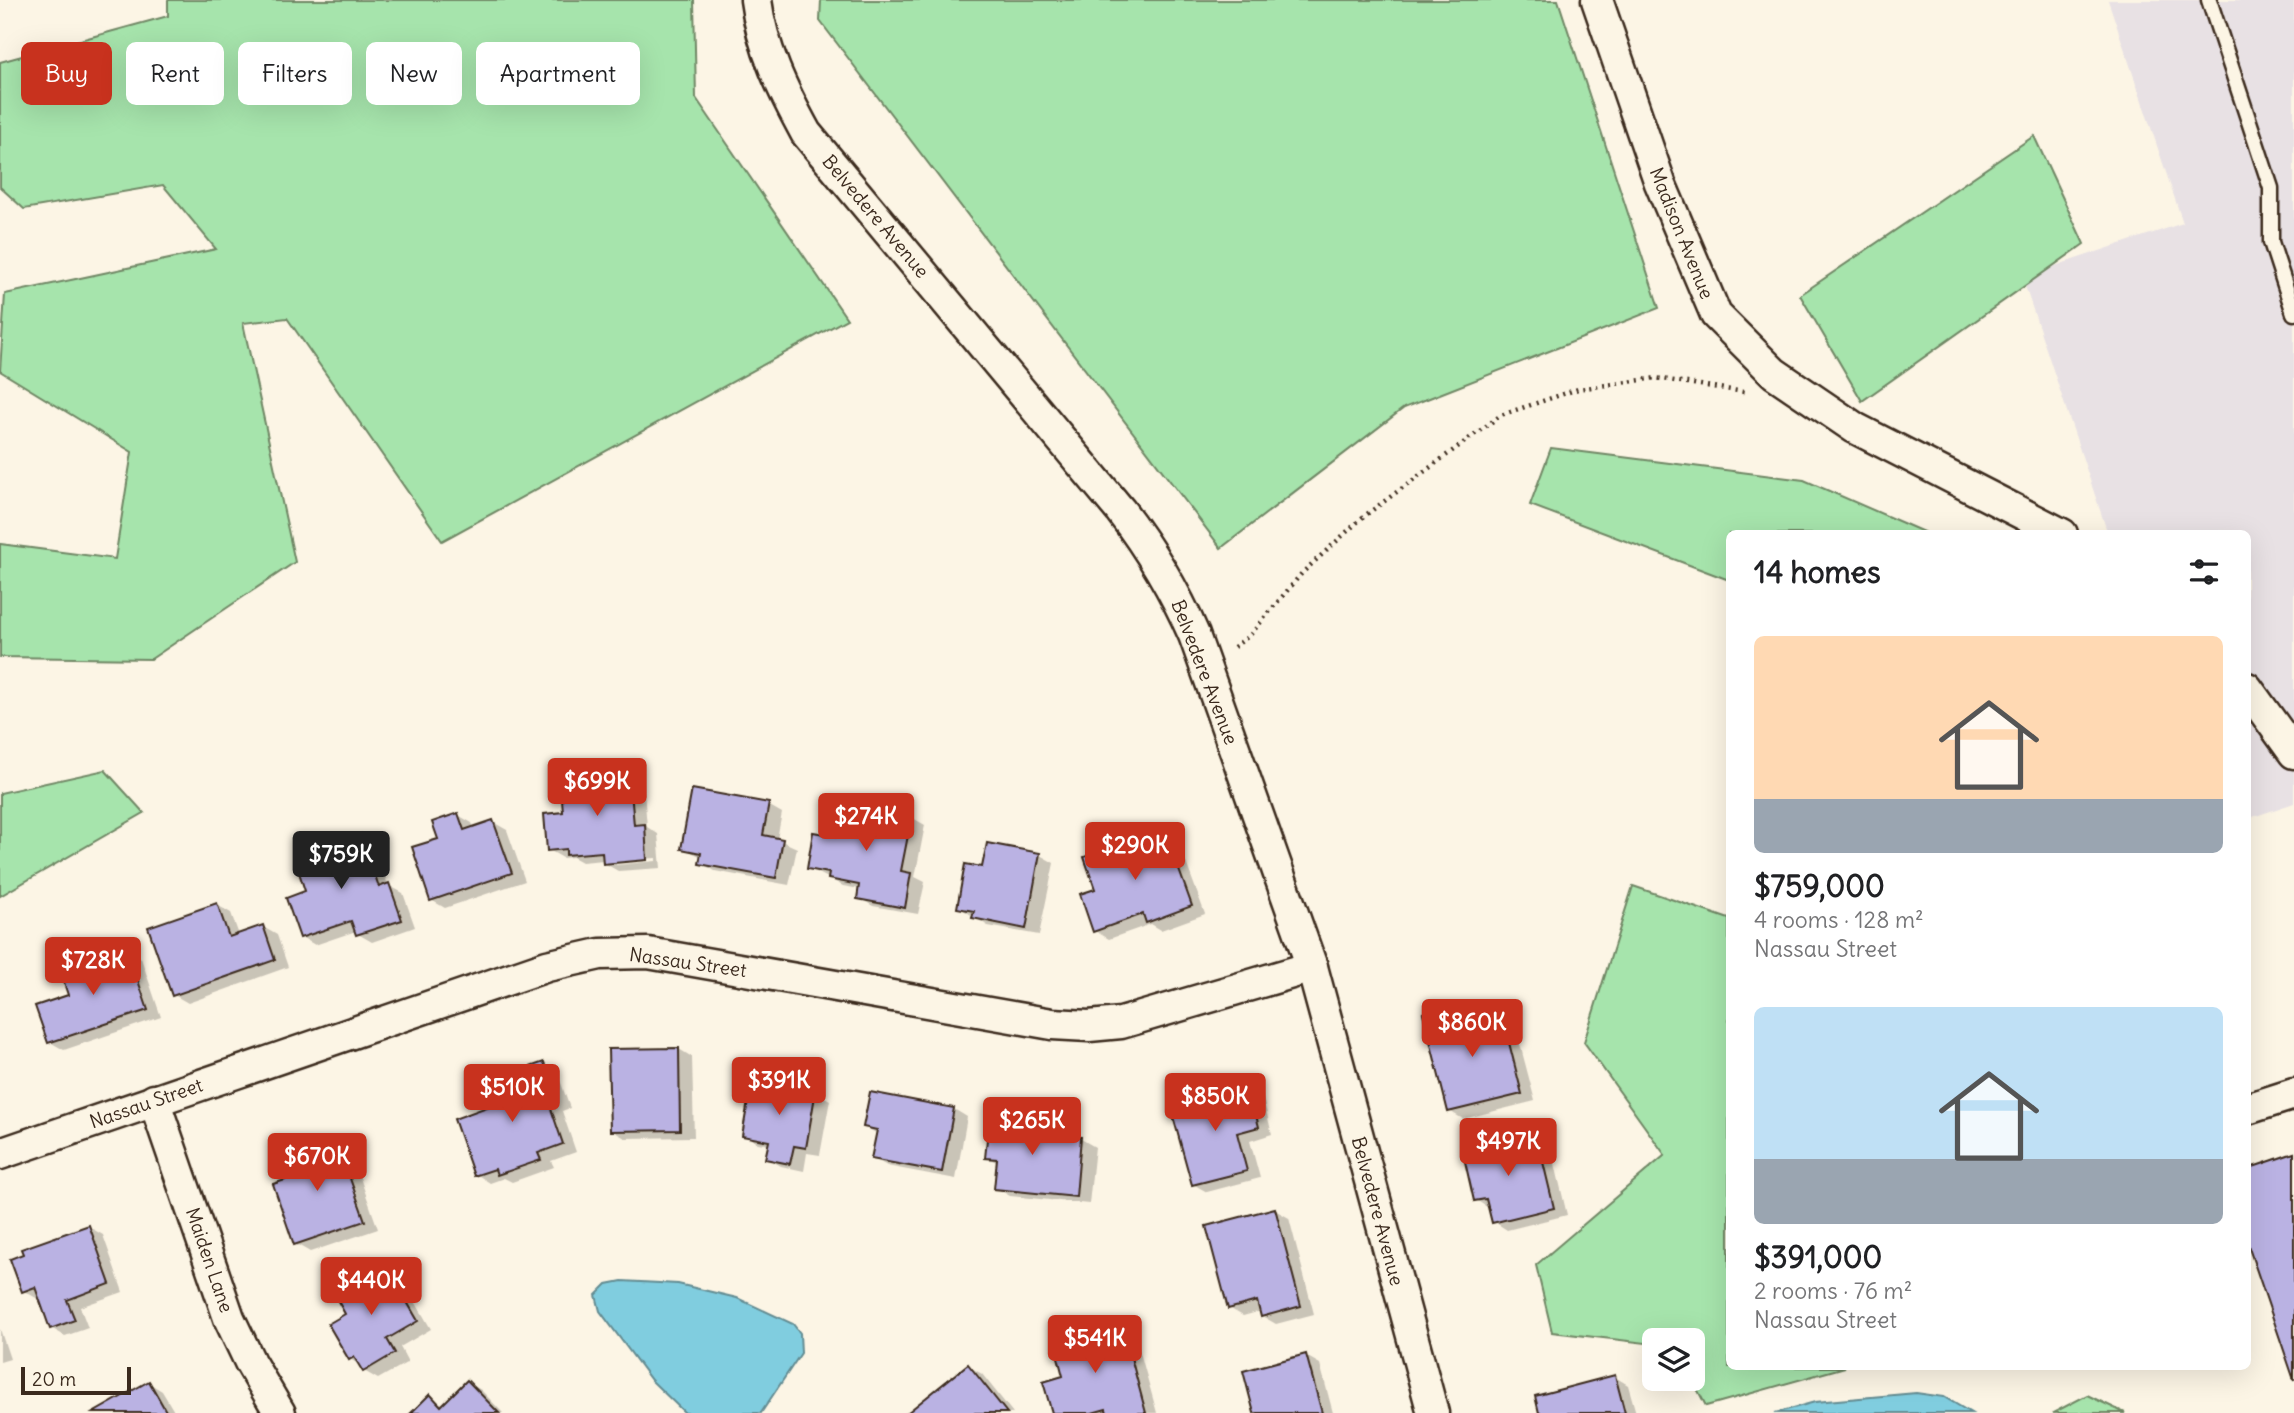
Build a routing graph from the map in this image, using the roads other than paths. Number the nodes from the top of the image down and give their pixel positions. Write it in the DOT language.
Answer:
graph roads {
  1 [pos="756,0"];
  2 [pos="1597,0"];
  3 [pos="2209,0"];
  4 [pos="2294,313"];
  5 [pos="2054,530"];
  6 [pos="2251,694"];
  7 [pos="2294,753"];
  8 [pos="1312,967"];
  9 [pos="2294,1094"];
  10 [pos="154,1100"];
  11 [pos="2251,1108"];
  12 [pos="0,1154"];
  13 [pos="280,1413"];
  14 [pos="1433,1413"];
  1 -- 8 [label="street, Belvedere Avenue"];
  2 -- 5 [label="street, Madison Avenue"];
  3 -- 4 [label="lane"];
  6 -- 7 [label="street"];
  8 -- 10 [label="street, Nassau Street"];
  8 -- 14 [label="street, Belvedere Avenue"];
  9 -- 11 [label="street"];
  10 -- 12 [label="street, Nassau Street"];
  10 -- 13 [label="street, Maiden Lane"];
}
